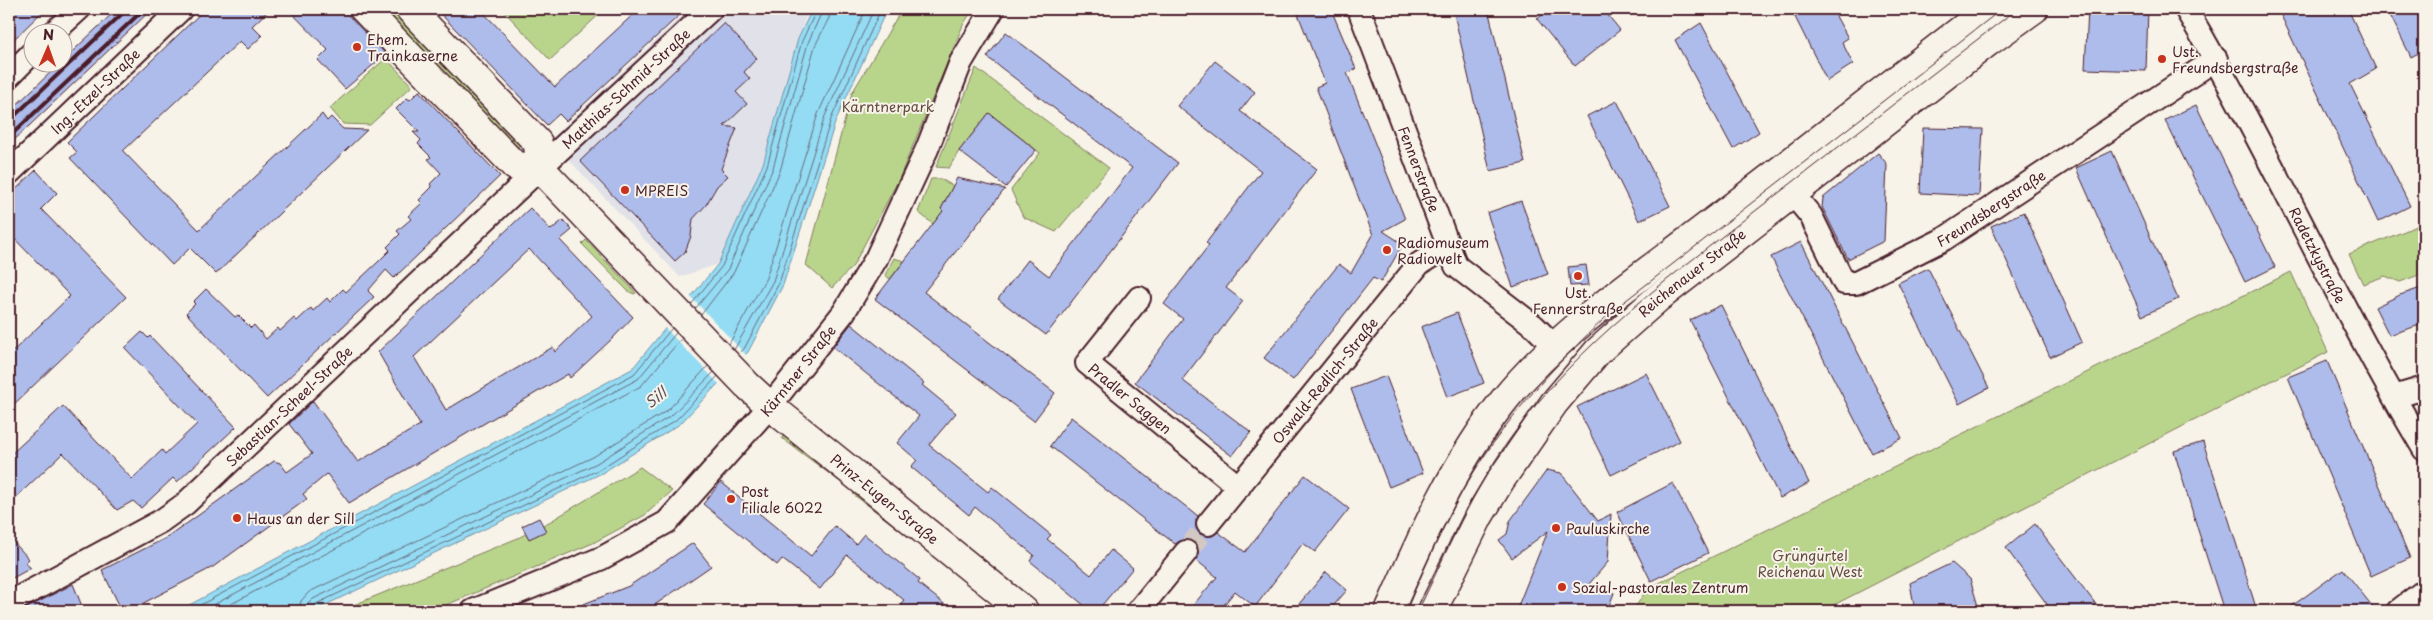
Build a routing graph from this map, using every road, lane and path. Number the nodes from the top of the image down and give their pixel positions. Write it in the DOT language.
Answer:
graph roads {
  1 [pos="79,9"];
  2 [pos="181,9"];
  3 [pos="364,9"];
  4 [pos="410,9"];
  5 [pos="711,9"];
  6 [pos="993,9"];
  7 [pos="1358,9"];
  8 [pos="1988,9"];
  9 [pos="2034,9"];
  10 [pos="2196,12"];
  11 [pos="65,22"];
  12 [pos="2214,50"];
  13 [pos="22,63"];
  14 [pos="9,76"];
  15 [pos="540,168"];
  16 [pos="9,173"];
  17 [pos="1792,193"];
  18 [pos="1449,245"];
  19 [pos="1139,298"];
  20 [pos="1554,346"];
  21 [pos="2424,388"];
  22 [pos="2394,396"];
  23 [pos="770,406"];
  24 [pos="2424,449"];
  25 [pos="1239,487"];
  26 [pos="1208,524"];
  27 [pos="1186,552"];
  28 [pos="2424,591"];
  29 [pos="9,603"];
  30 [pos="473,611"];
  31 [pos="1024,611"];
  32 [pos="1138,611"];
  33 [pos="1389,611"];
  34 [pos="1432,611"];
  35 [pos="2398,611"];
  1 -- 11 [label="street"];
  2 -- 16 [label="street, Ing.-Etzel-Straße"];
  3 -- 15 [label="street"];
  4 -- 15 [label="street"];
  5 -- 15 [label="street, Matthias-Schmid-Straße"];
  6 -- 23 [label="street, Kärntner Straße"];
  7 -- 18 [label="street, Fennerstraße"];
  8 -- 20 [label="street, Reichenauer Straße"];
  9 -- 17 [label="street, Reichenauer Straße"];
  10 -- 12 [label="street, Radetzkystraße"];
  12 -- 17 [label="street, Freundsbergstraße"];
  12 -- 22 [label="street, Radetzkystraße"];
  13 -- 14 [label="street"];
  15 -- 23 [label="street, Prinz-Eugen-Straße"];
  15 -- 29 [label="street, Sebastian-Scheel-Straße"];
  17 -- 34 [label="street, Reichenauer Straße"];
  18 -- 20 [label="street, Fennerstraße"];
  18 -- 25 [label="street, Oswald-Redlich-Straße"];
  19 -- 25 [label="street, Pradler Saggen"];
  20 -- 33 [label="street, Reichenauer Straße"];
  21 -- 22 [label="street"];
  22 -- 24 [label="street, Radetzkystraße"];
  23 -- 30 [label="street, Kärntner Straße"];
  23 -- 31 [label="street, Prinz-Eugen-Straße"];
  25 -- 26 [label="street, Oswald-Redlich-Straße"];
  27 -- 32 [label="street"];
  28 -- 35 [label="street"];
}
